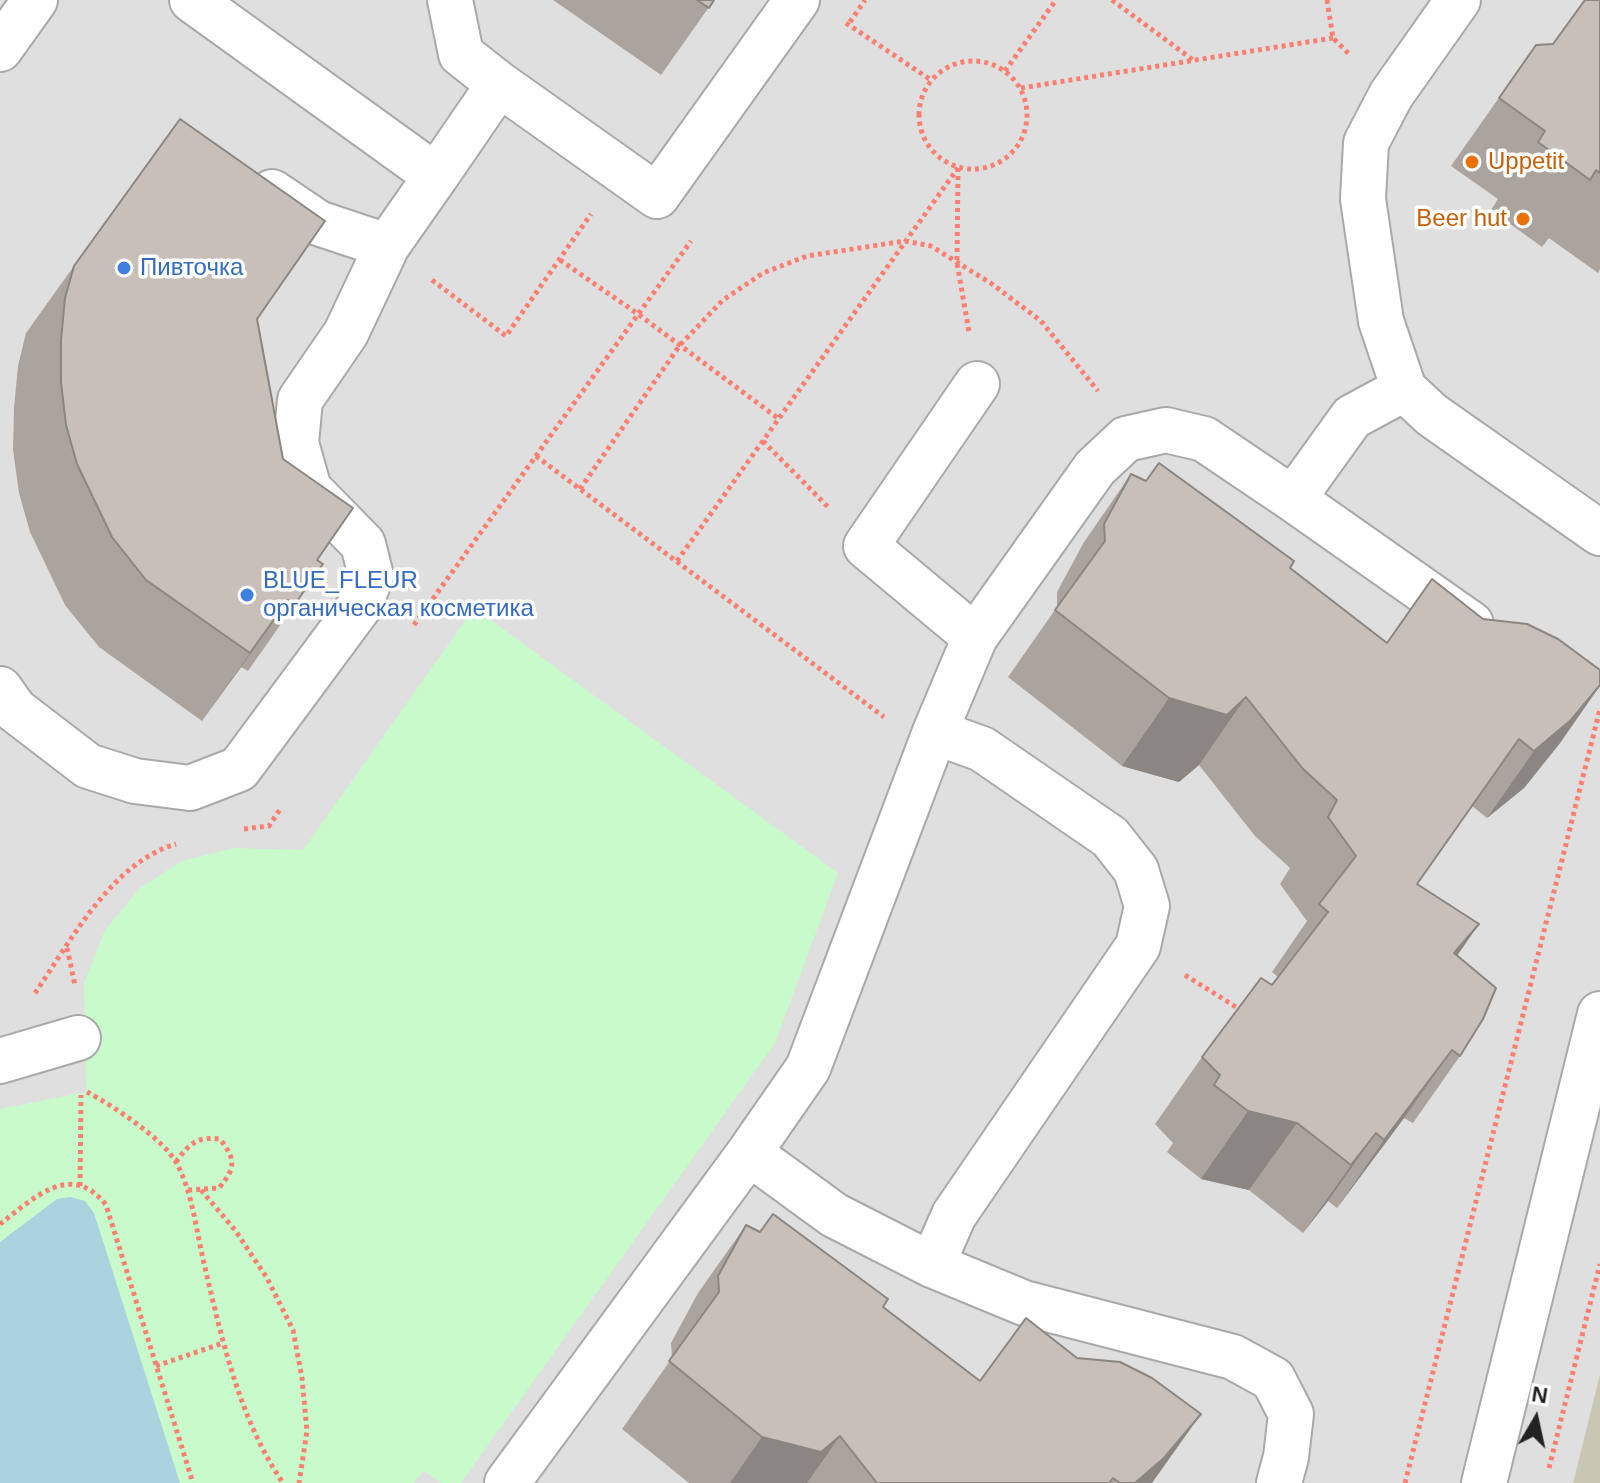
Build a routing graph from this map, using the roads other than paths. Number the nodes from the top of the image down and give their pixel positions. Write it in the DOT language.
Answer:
graph roads {
  1 [pos="35,0"];
  2 [pos="192,0"];
  3 [pos="450,0"];
  4 [pos="797,0"];
  5 [pos="1458,0"];
  6 [pos="0,49"];
  7 [pos="499,84"];
  8 [pos="241,172"];
  9 [pos="436,176"];
  10 [pos="387,246"];
  11 [pos="977,384"];
  12 [pos="1404,389"];
  13 [pos="1293,499"];
  14 [pos="1600,533"];
  15 [pos="975,637"];
  16 [pos="1504,647"];
  17 [pos="5,709"];
  18 [pos="935,732"];
  19 [pos="1600,1014"];
  20 [pos="78,1038"];
  21 [pos="0,1061"];
  22 [pos="749,1153"];
  23 [pos="932,1265"];
  24 [pos="507,1483"];
  25 [pos="1279,1483"];
  26 [pos="1484,1483"];
  1 -- 6 [label="lane"];
  2 -- 9 [label="lane"];
  3 -- 7 [label="lane"];
  4 -- 7 [label="lane"];
  5 -- 12 [label="lane"];
  7 -- 9 [label="lane"];
  8 -- 10 [label="lane"];
  9 -- 10 [label="lane"];
  10 -- 17 [label="lane"];
  11 -- 15 [label="lane"];
  12 -- 13 [label="lane"];
  12 -- 14 [label="lane"];
  13 -- 15 [label="lane"];
  13 -- 16 [label="lane"];
  15 -- 18 [label="lane"];
  18 -- 22 [label="lane"];
  18 -- 23 [label="lane"];
  19 -- 26 [label="lane"];
  20 -- 21 [label="lane"];
  22 -- 23 [label="lane"];
  22 -- 24 [label="lane"];
  23 -- 25 [label="lane"];
}
